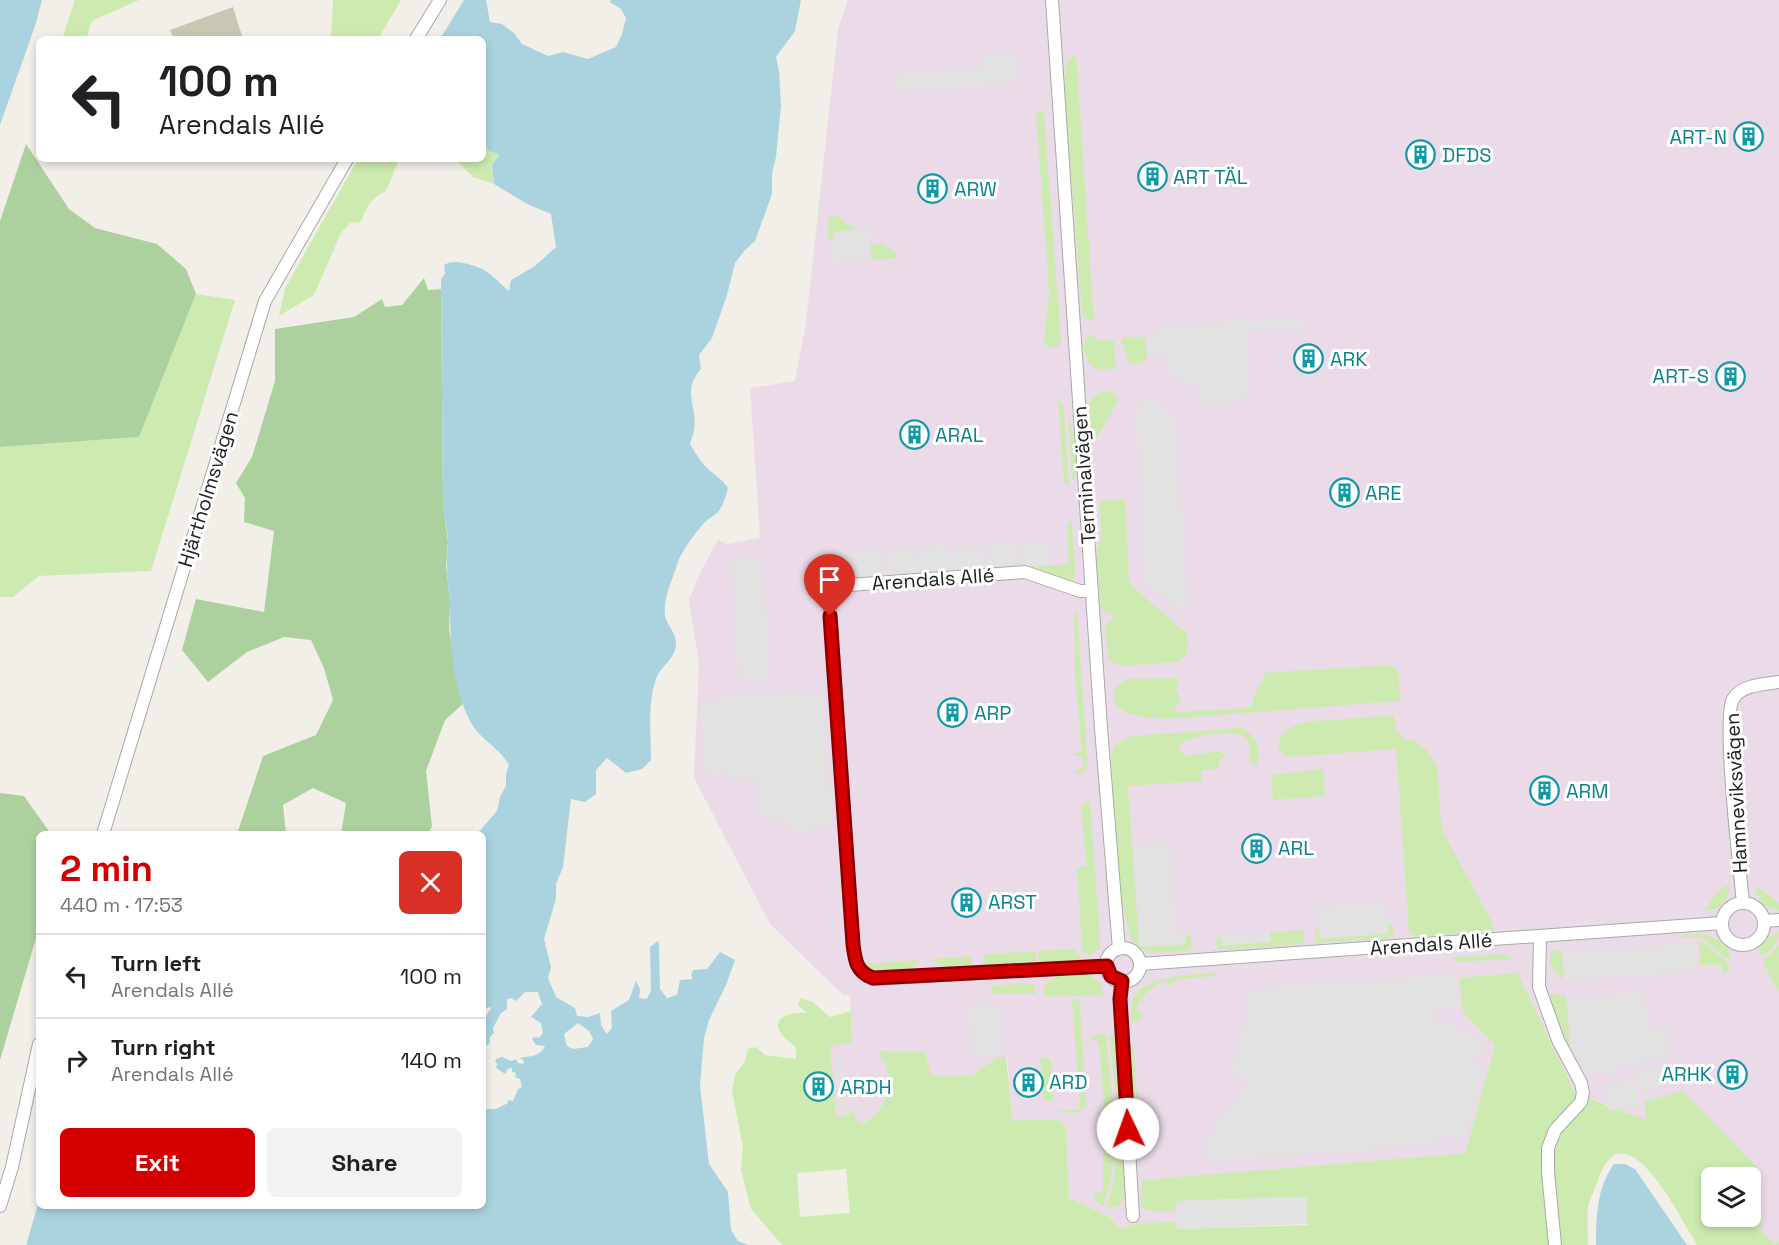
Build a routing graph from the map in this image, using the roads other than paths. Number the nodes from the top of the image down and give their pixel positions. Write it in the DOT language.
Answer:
graph roads {
  1 [pos="440,0"];
  2 [pos="1052,0"];
  3 [pos="418,36"];
  4 [pos="345,162"];
  5 [pos="1092,591"];
  6 [pos="1779,682"];
  7 [pos="104,831"];
  8 [pos="1743,903"];
  9 [pos="1779,920"];
  10 [pos="1764,921"];
  11 [pos="1722,923"];
  12 [pos="1540,936"];
  13 [pos="1119,949"];
  14 [pos="1140,963"];
  15 [pos="1107,966"];
  16 [pos="1122,981"];
  17 [pos="36,1058"];
  18 [pos="0,1206"];
  19 [pos="1132,1216"];
  20 [pos="1555,1245"];
  1 -- 3 [label="street"];
  2 -- 5 [label="street, Terminalvägen"];
  4 -- 7 [label="street, Hjärtholmsvägen"];
  5 -- 13 [label="street, Terminalvägen"];
  5 -- 15 [label="street, Arendals Allé"];
  6 -- 8 [label="street, Hamneviksvägen"];
  8 -- 10 [label="street"];
  8 -- 11 [label="street"];
  9 -- 10 [label="street"];
  10 -- 11 [label="street"];
  11 -- 12 [label="street, Arendals Allé"];
  12 -- 14 [label="street, Arendals Allé"];
  12 -- 20 [label="street"];
  13 -- 14 [label="street"];
  13 -- 15 [label="street"];
  14 -- 16 [label="street"];
  15 -- 16 [label="street"];
  16 -- 19 [label="street"];
  17 -- 18 [label="street"];
}
